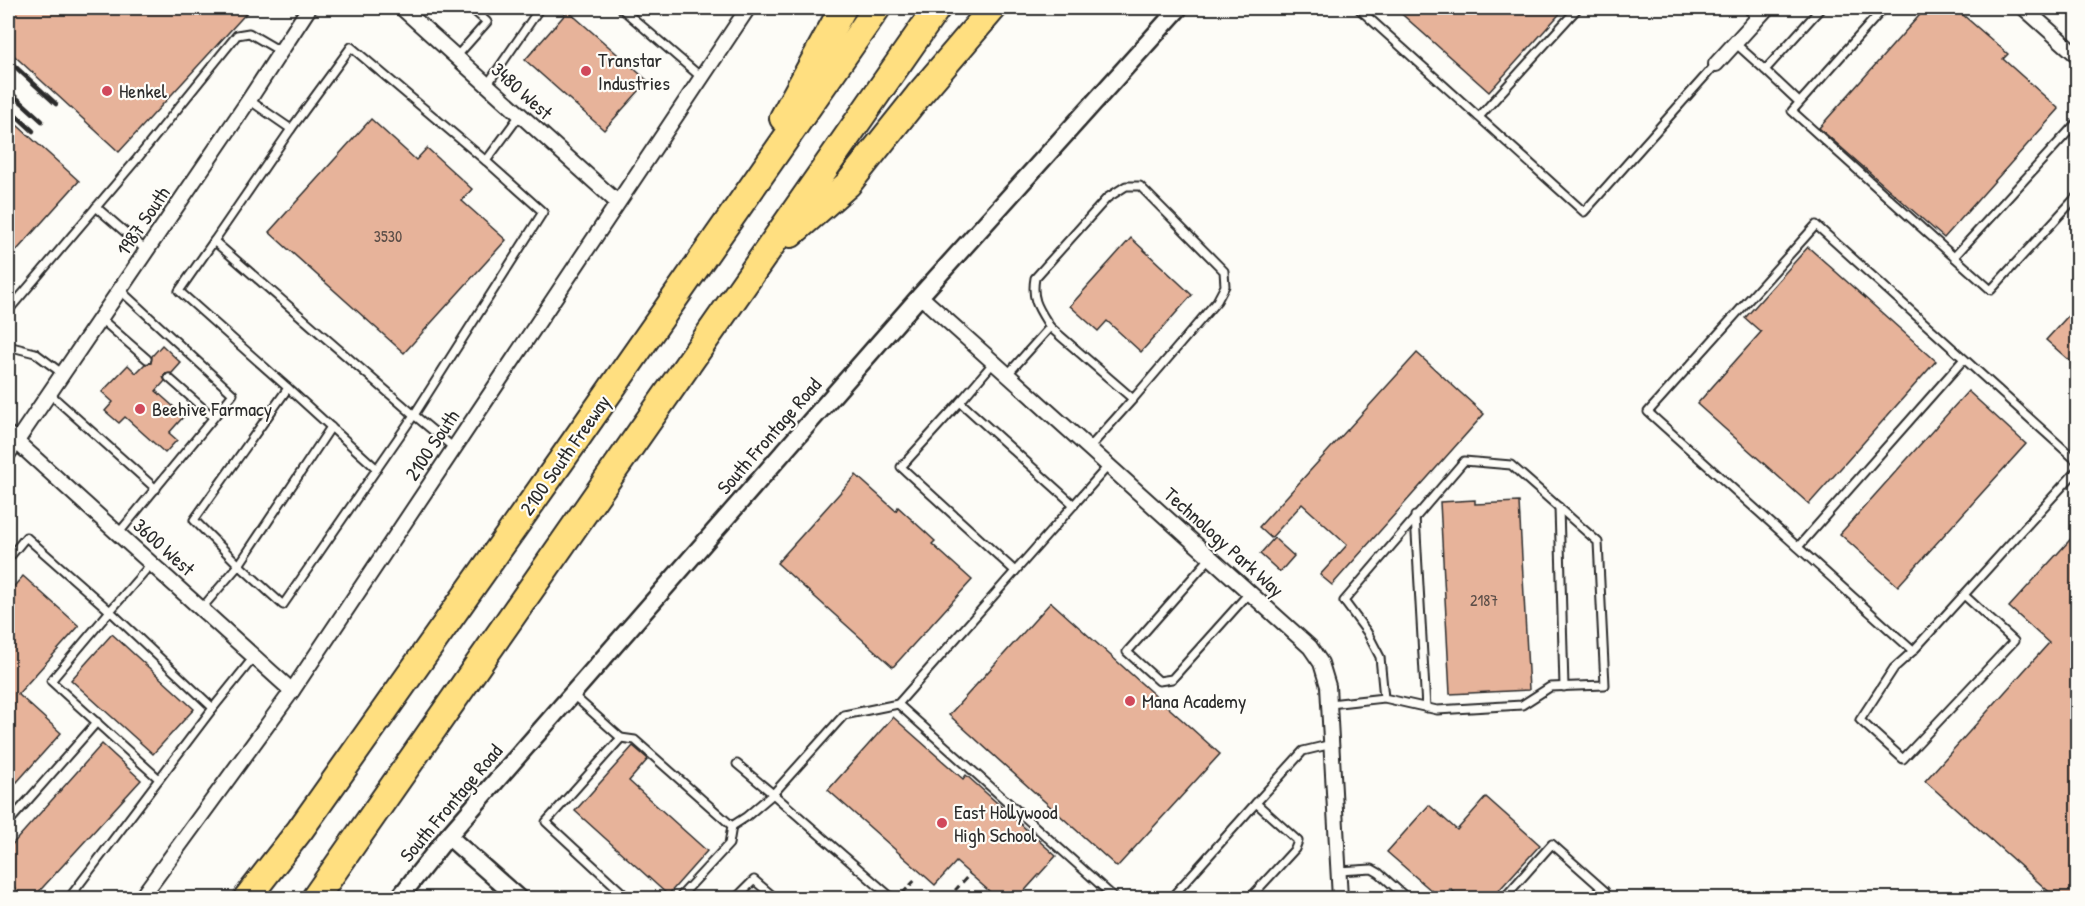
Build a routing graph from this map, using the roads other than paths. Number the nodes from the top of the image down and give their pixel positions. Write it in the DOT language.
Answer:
graph roads {
  1 [pos="309,8"];
  2 [pos="402,8"];
  3 [pos="471,8"];
  4 [pos="540,8"];
  5 [pos="621,8"];
  6 [pos="748,8"];
  7 [pos="843,8"];
  8 [pos="877,8"];
  9 [pos="937,8"];
  10 [pos="993,8"];
  11 [pos="1179,8"];
  12 [pos="1358,8"];
  13 [pos="1578,8"];
  14 [pos="1746,8"];
  15 [pos="1821,8"];
  16 [pos="1884,8"];
  17 [pos="2024,8"];
  18 [pos="1762,13"];
  19 [pos="1735,43"];
  20 [pos="280,51"];
  21 [pos="2078,56"];
  22 [pos="456,57"];
  23 [pos="1716,64"];
  24 [pos="1765,70"];
  25 [pos="701,77"];
  26 [pos="487,85"];
  27 [pos="249,100"];
  28 [pos="1799,102"];
  29 [pos="520,115"];
  30 [pos="1479,117"];
  31 [pos="2076,126"];
  32 [pos="291,129"];
  33 [pos="486,161"];
  34 [pos="2078,195"];
  35 [pos="617,202"];
  36 [pos="96,207"];
  37 [pos="214,241"];
  38 [pos="147,251"];
  39 [pos="1954,257"];
  40 [pos="762,260"];
  41 [pos="120,290"];
  42 [pos="920,296"];
  43 [pos="8,311"];
  44 [pos="101,319"];
  45 [pos="1050,327"];
  46 [pos="8,346"];
  47 [pos="147,359"];
  48 [pos="1964,359"];
  49 [pos="994,362"];
  50 [pos="63,374"];
  51 [pos="1007,375"];
  52 [pos="169,378"];
  53 [pos="288,388"];
  54 [pos="50,394"];
  55 [pos="1133,399"];
  56 [pos="960,402"];
  57 [pos="414,415"];
  58 [pos="213,417"];
  59 [pos="331,427"];
  60 [pos="12,438"];
  61 [pos="454,448"];
  62 [pos="1089,448"];
  63 [pos="8,454"];
  64 [pos="561,461"];
  65 [pos="2078,462"];
  66 [pos="1109,465"];
  67 [pos="377,469"];
  68 [pos="2078,469"];
  69 [pos="156,489"];
  70 [pos="1074,505"];
  71 [pos="1558,507"];
  72 [pos="1415,516"];
  73 [pos="118,534"];
  74 [pos="1798,547"];
  75 [pos="1211,557"];
  76 [pos="8,560"];
  77 [pos="151,564"];
  78 [pos="239,565"];
  79 [pos="1015,571"];
  80 [pos="1250,592"];
  81 [pos="1964,595"];
  82 [pos="201,609"];
  83 [pos="110,611"];
  84 [pos="1913,651"];
  85 [pos="254,657"];
  86 [pos="1564,687"];
  87 [pos="292,691"];
  88 [pos="572,694"];
  89 [pos="1384,698"];
  90 [pos="898,704"];
  91 [pos="1330,704"];
  92 [pos="213,708"];
  93 [pos="1426,708"];
  94 [pos="97,722"];
  95 [pos="621,738"];
  96 [pos="1333,744"];
  97 [pos="737,764"];
  98 [pos="159,778"];
  99 [pos="773,794"];
  100 [pos="1256,803"];
  101 [pos="8,823"];
  102 [pos="732,825"];
  103 [pos="448,836"];
  104 [pos="1338,871"];
  105 [pos="69,898"];
  106 [pos="141,898"];
  107 [pos="247,898"];
  108 [pos="315,898"];
  109 [pos="399,898"];
  110 [pos="518,898"];
  111 [pos="628,898"];
  112 [pos="679,898"];
  113 [pos="736,898"];
  114 [pos="775,898"];
  115 [pos="892,898"];
  116 [pos="1115,898"];
  117 [pos="1171,898"];
  118 [pos="1250,898"];
  119 [pos="1340,898"];
  120 [pos="1407,898"];
  121 [pos="1504,898"];
  122 [pos="1598,898"];
  1 -- 20 [label="street, 1987 South"];
  2 -- 22 [label="street, 3480 West"];
  3 -- 22 [label="lane"];
  4 -- 26 [label="lane"];
  5 -- 25 [label="lane"];
  6 -- 25 [label="street, 2100 South"];
  7 -- 64 [label="highway"];
  8 -- 64 [label="highway, 2100 South Freeway"];
  9 -- 40 [label="highway"];
  10 -- 40 [label="highway"];
  11 -- 42 [label="street, South Frontage Road"];
  12 -- 30 [label="lane"];
  13 -- 30 [label="lane"];
  14 -- 18 [label="lane"];
  15 -- 24 [label="lane"];
  16 -- 28 [label="lane"];
  17 -- 21 [label="street"];
  18 -- 19 [label="street"];
  19 -- 23 [label="street"];
  19 -- 24 [label="lane"];
  20 -- 27 [label="street, 1987 South"];
  20 -- 36 [label="lane"];
  22 -- 26 [label="street, 3480 West"];
  23 -- 30 [label="lane"];
  24 -- 28 [label="lane"];
  25 -- 35 [label="street, 2100 South"];
  26 -- 29 [label="street, 3480 West"];
  27 -- 32 [label="lane"];
  27 -- 38 [label="street, 1987 South"];
  28 -- 39 [label="lane"];
  29 -- 33 [label="lane"];
  29 -- 35 [label="street, 3480 West"];
  31 -- 39 [label="lane"];
  32 -- 33 [label="lane"];
  32 -- 37 [label="lane"];
  33 -- 57 [label="lane"];
  34 -- 39 [label="lane"];
  35 -- 61 [label="street, 2100 South"];
  36 -- 38 [label="lane"];
  36 -- 43 [label="lane"];
  37 -- 53 [label="lane"];
  37 -- 57 [label="lane"];
  38 -- 41 [label="street, 1987 South"];
  40 -- 108 [label="highway"];
  41 -- 44 [label="street, 1987 South"];
  41 -- 58 [label="lane"];
  42 -- 49 [label="street, Technology Park Way"];
  42 -- 88 [label="street, South Frontage Road"];
  44 -- 47 [label="lane"];
  44 -- 50 [label="street, 1987 South"];
  45 -- 51 [label="lane"];
  45 -- 55 [label="lane"];
  45 -- 55 [label="lane"];
  46 -- 50 [label="lane"];
  48 -- 65 [label="lane"];
  48 -- 74 [label="lane"];
  48 -- 74 [label="lane"];
  49 -- 51 [label="street, Technology Park Way"];
  49 -- 56 [label="lane"];
  50 -- 54 [label="street, 1987 South"];
  51 -- 62 [label="street, Technology Park Way"];
  52 -- 58 [label="lane"];
  53 -- 59 [label="lane"];
  53 -- 78 [label="lane"];
  54 -- 60 [label="street, 1987 South"];
  54 -- 69 [label="lane"];
  55 -- 62 [label="lane"];
  56 -- 70 [label="lane"];
  56 -- 79 [label="lane"];
  57 -- 61 [label="lane"];
  57 -- 67 [label="lane"];
  58 -- 69 [label="lane"];
  59 -- 67 [label="lane"];
  59 -- 78 [label="lane"];
  60 -- 63 [label="street, 1987 South"];
  60 -- 73 [label="street, 3600 West"];
  61 -- 87 [label="street, 2100 South"];
  62 -- 66 [label="street, Technology Park Way"];
  64 -- 107 [label="highway, 2100 South Freeway"];
  66 -- 70 [label="lane"];
  66 -- 75 [label="street, Technology Park Way"];
  67 -- 78 [label="lane"];
  68 -- 81 [label="lane"];
  69 -- 73 [label="lane"];
  70 -- 79 [label="lane"];
  71 -- 72 [label="lane"];
  71 -- 86 [label="lane"];
  71 -- 86 [label="lane"];
  72 -- 89 [label="lane"];
  72 -- 93 [label="lane"];
  73 -- 77 [label="street, 3600 West"];
  74 -- 84 [label="lane"];
  75 -- 80 [label="street, Technology Park Way"];
  75 -- 80 [label="lane"];
  76 -- 83 [label="lane"];
  77 -- 82 [label="street, 3600 West"];
  77 -- 83 [label="lane"];
  78 -- 82 [label="lane"];
  79 -- 90 [label="lane"];
  80 -- 91 [label="street, Technology Park Way"];
  81 -- 84 [label="lane"];
  81 -- 84 [label="lane"];
  82 -- 85 [label="street, 3600 West"];
  83 -- 92 [label="lane"];
  83 -- 94 [label="lane"];
  85 -- 87 [label="street, 3600 West"];
  85 -- 92 [label="lane"];
  86 -- 93 [label="lane"];
  87 -- 106 [label="street, 2100 South"];
  88 -- 95 [label="lane"];
  88 -- 103 [label="street, South Frontage Road"];
  89 -- 91 [label="lane"];
  89 -- 93 [label="lane"];
  90 -- 99 [label="lane"];
  90 -- 116 [label="lane"];
  91 -- 96 [label="street, Technology Park Way"];
  92 -- 98 [label="lane"];
  94 -- 98 [label="lane"];
  94 -- 101 [label="lane"];
  95 -- 102 [label="lane"];
  95 -- 111 [label="lane"];
  96 -- 100 [label="lane"];
  96 -- 104 [label="street, Technology Park Way"];
  97 -- 99 [label="lane"];
  98 -- 105 [label="lane"];
  99 -- 102 [label="lane"];
  99 -- 115 [label="lane"];
  100 -- 117 [label="lane"];
  100 -- 118 [label="lane"];
  102 -- 112 [label="lane"];
  103 -- 109 [label="street, South Frontage Road"];
  103 -- 110 [label="street"];
  104 -- 119 [label="street, Technology Park Way"];
  104 -- 120 [label="lane"];
  113 -- 114 [label="lane"];
  121 -- 122 [label="lane"];
}
